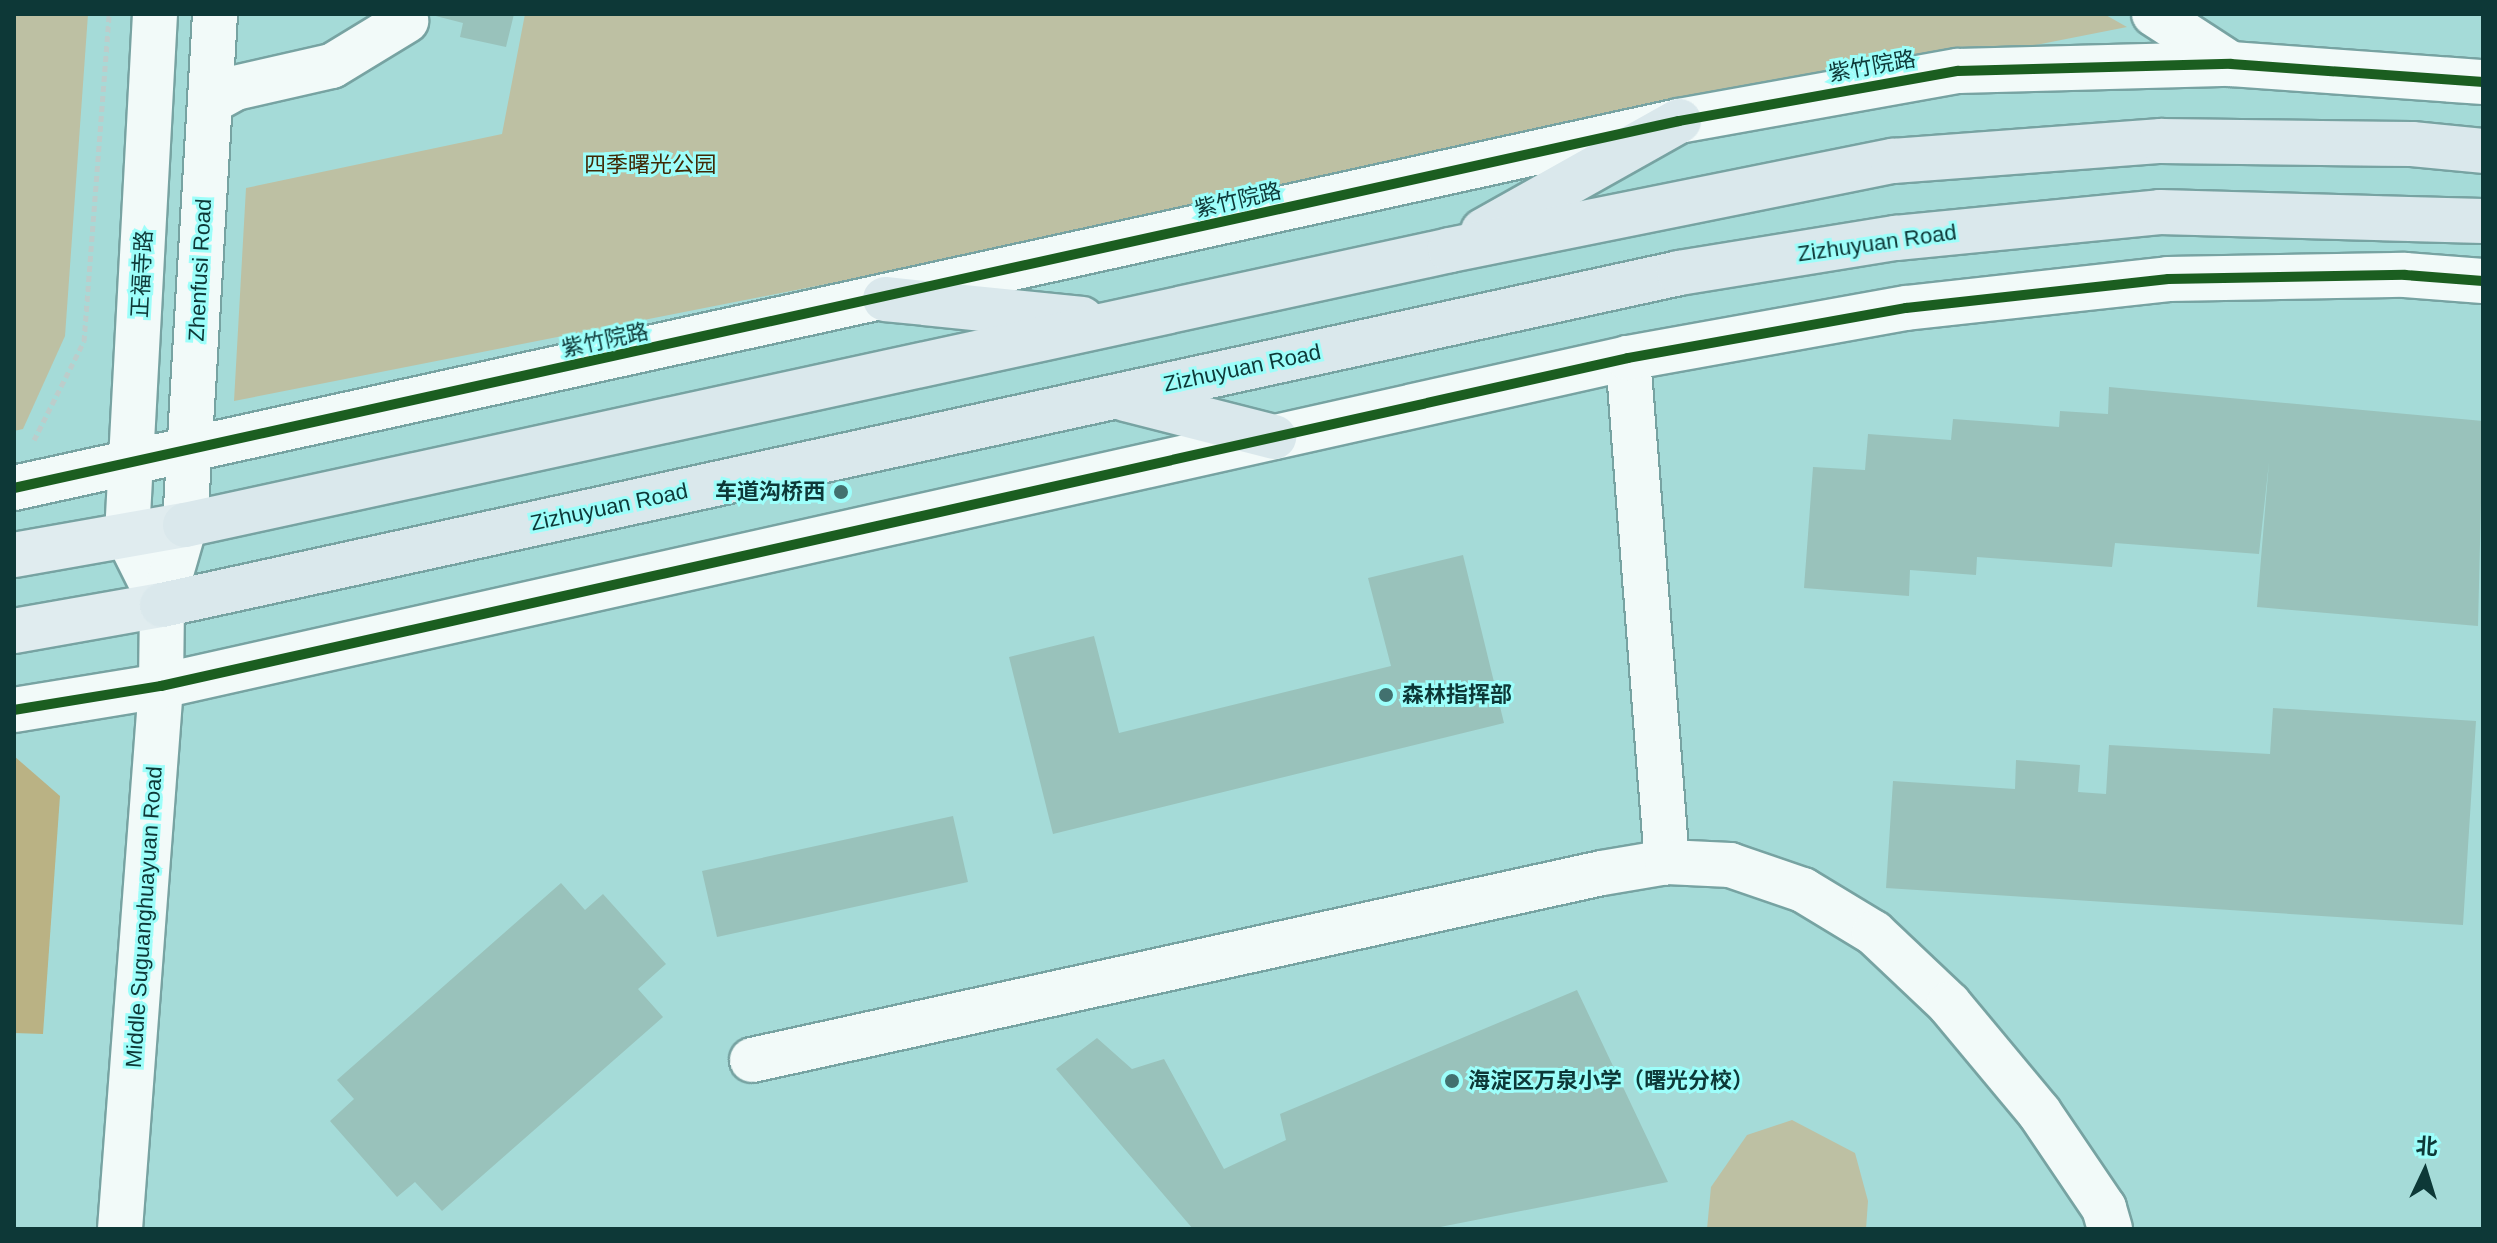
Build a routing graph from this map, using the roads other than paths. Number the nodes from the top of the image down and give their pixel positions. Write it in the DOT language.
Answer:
graph roads {
  1 [pos="155,14"];
  2 [pos="215,14"];
  3 [pos="2154,14"];
  4 [pos="406,21"];
  5 [pos="2231,64"];
  6 [pos="2483,82"];
  7 [pos="210,102"];
  8 [pos="1679,121"];
  9 [pos="2483,151"];
  10 [pos="2483,221"];
  11 [pos="1450,250"];
  12 [pos="2483,281"];
  13 [pos="885,299"];
  14 [pos="1120,323"];
  15 [pos="1628,358"];
  16 [pos="1115,396"];
  17 [pos="1274,437"];
  18 [pos="189,453"];
  19 [pos="131,466"];
  20 [pos="22,469"];
  21 [pos="185,525"];
  22 [pos="127,535"];
  23 [pos="14,555"];
  24 [pos="162,605"];
  25 [pos="14,631"];
  26 [pos="161,686"];
  27 [pos="14,710"];
  28 [pos="1667,862"];
  29 [pos="752,1060"];
  30 [pos="120,1229"];
  31 [pos="2110,1229"];
  1 -- 19 [label="street, 正福寺路"];
  2 -- 7 [label="street, Zhenfusi Road"];
  3 -- 5 [label="street"];
  4 -- 7 [label="street"];
  5 -- 6 [label="street, 紫竹院路"];
  5 -- 8 [label="street, 紫竹院路"];
  7 -- 18 [label="street, Zhenfusi Road"];
  8 -- 11 [label="highway"];
  8 -- 13 [label="street, 紫竹院路"];
  9 -- 11 [label="highway"];
  10 -- 16 [label="highway, Zizhuyuan Road"];
  11 -- 14 [label="highway"];
  12 -- 15 [label="street"];
  13 -- 14 [label="highway"];
  13 -- 18 [label="street, 紫竹院路"];
  14 -- 21 [label="highway"];
  15 -- 17 [label="street"];
  15 -- 28 [label="street"];
  16 -- 17 [label="highway"];
  16 -- 24 [label="highway, Zizhuyuan Road"];
  17 -- 26 [label="street"];
  18 -- 19 [label="street, 紫竹院路"];
  18 -- 21 [label="street, Zhenfusi Road"];
  19 -- 20 [label="street, 紫竹院路"];
  19 -- 22 [label="street, 正福寺路"];
  21 -- 22 [label="main road"];
  21 -- 24 [label="street, Zhenfusi Road"];
  22 -- 23 [label="main road"];
  22 -- 24 [label="street"];
  24 -- 25 [label="main road, Zizhuyuan Road"];
  24 -- 26 [label="street, Middle Suguanghuayuan Road"];
  26 -- 27 [label="street"];
  26 -- 30 [label="street, Middle Suguanghuayuan Road"];
  28 -- 29 [label="street"];
  28 -- 31 [label="street"];
}
